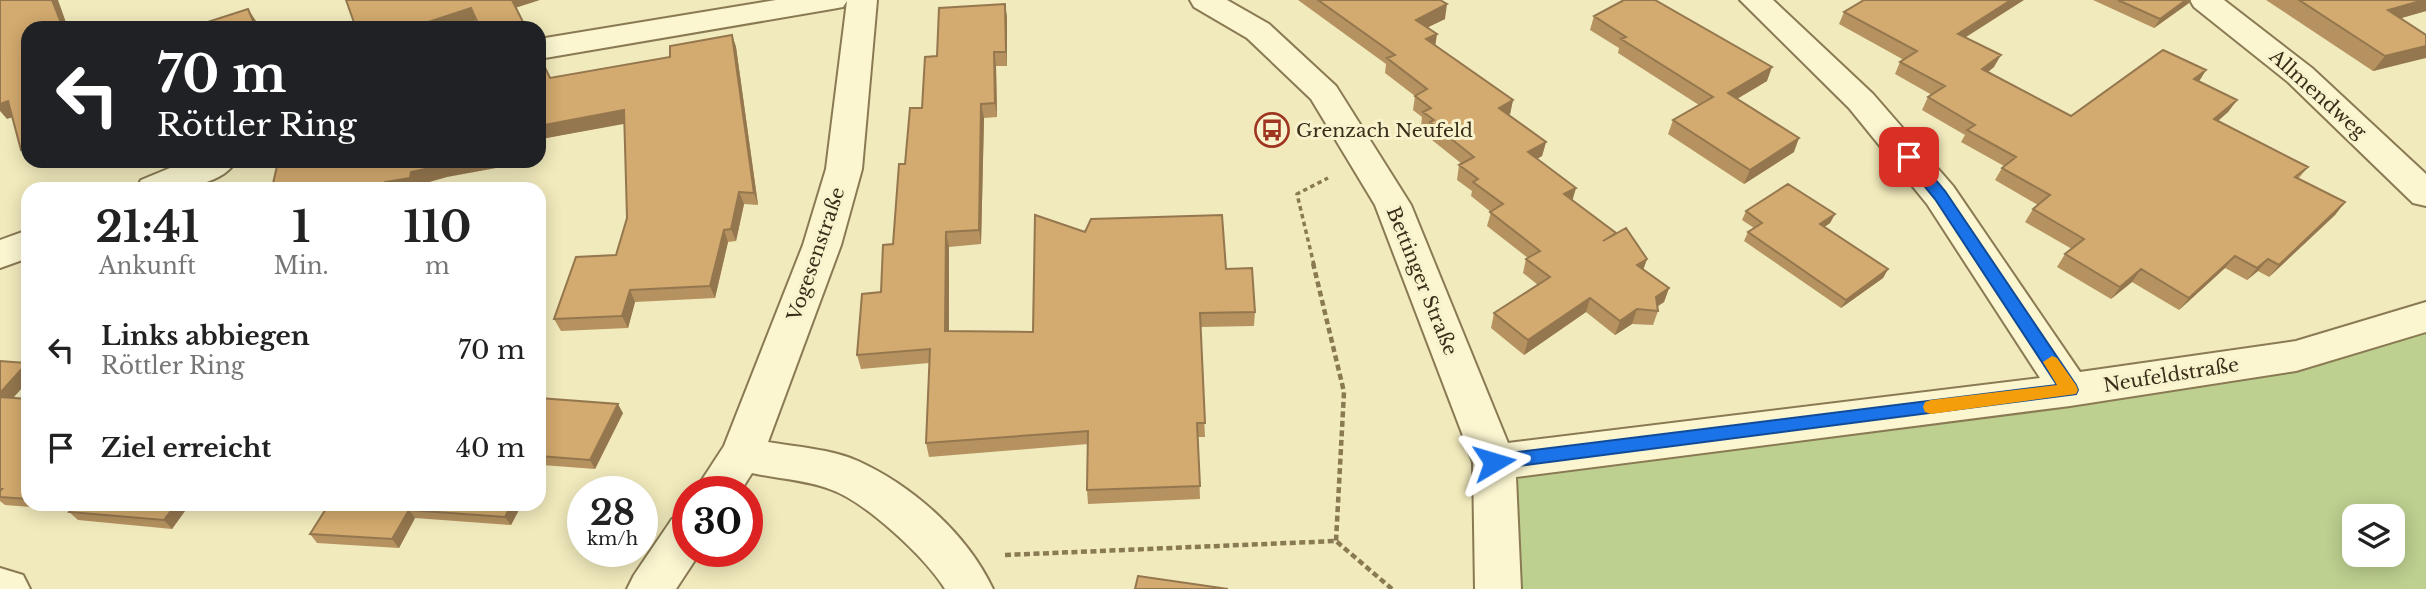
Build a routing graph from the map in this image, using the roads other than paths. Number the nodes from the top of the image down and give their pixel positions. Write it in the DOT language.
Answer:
graph roads {
  1 [pos="832,0"];
  2 [pos="862,0"];
  3 [pos="1205,0"];
  4 [pos="1755,0"];
  5 [pos="2205,0"];
  6 [pos="546,49"];
  7 [pos="203,168"];
  8 [pos="170,182"];
  9 [pos="2426,194"];
  10 [pos="21,246"];
  11 [pos="0,255"];
  12 [pos="2426,317"];
  13 [pos="2070,390"];
  14 [pos="742,454"];
  15 [pos="1494,462"];
  16 [pos="727,476"];
  17 [pos="672,557"];
  18 [pos="960,573"];
  19 [pos="0,588"];
  20 [pos="7,589"];
  21 [pos="650,589"];
  22 [pos="1498,589"];
  1 -- 6 [label="street"];
  2 -- 14 [label="street, Vogesenstraße"];
  3 -- 15 [label="street, Bettinger Straße"];
  4 -- 13 [label="street"];
  5 -- 9 [label="street, Allmendweg"];
  7 -- 8 [label="street"];
  10 -- 11 [label="street"];
  12 -- 13 [label="street, Neufeldstraße"];
  13 -- 15 [label="street, Neufeldstraße"];
  14 -- 16 [label="street, Vogesenstraße"];
  14 -- 18 [label="street"];
  15 -- 22 [label="street, Bettinger Straße"];
  17 -- 21 [label="street"];
  19 -- 20 [label="street"];
}
